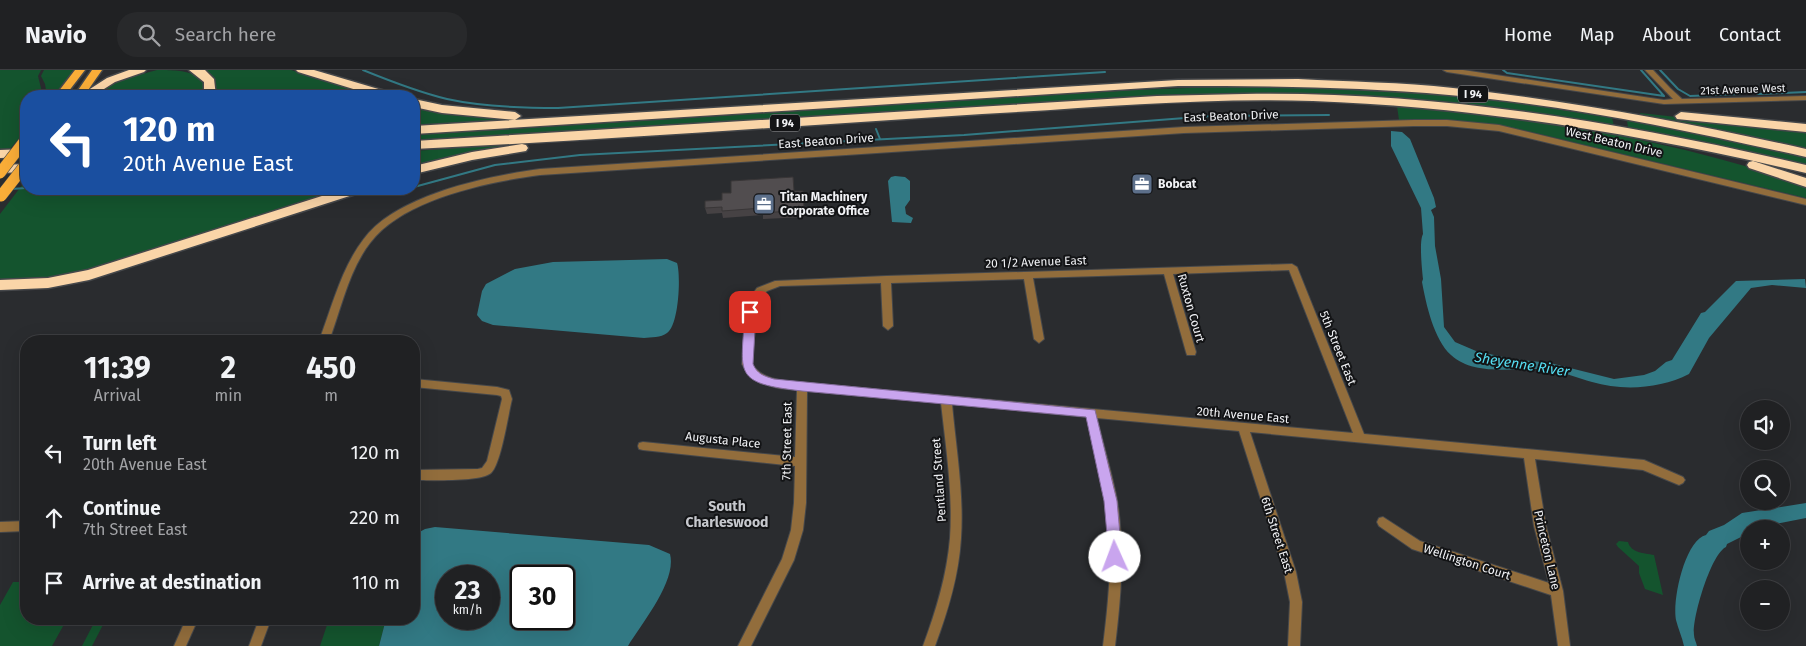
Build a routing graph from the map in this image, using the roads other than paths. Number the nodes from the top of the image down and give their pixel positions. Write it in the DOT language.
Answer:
graph roads {
  1 [pos="80,70"];
  2 [pos="97,70"];
  3 [pos="140,70"];
  4 [pos="195,70"];
  5 [pos="302,70"];
  6 [pos="1447,70"];
  7 [pos="1649,70"];
  8 [pos="65,90"];
  9 [pos="82,90"];
  10 [pos="95,90"];
  11 [pos="210,90"];
  12 [pos="368,90"];
  13 [pos="1806,98"];
  14 [pos="1536,102"];
  15 [pos="1681,102"];
  16 [pos="420,104"];
  17 [pos="659,116"];
  18 [pos="1414,123"];
  19 [pos="1806,128"];
  20 [pos="681,129"];
  21 [pos="420,130"];
  22 [pos="1624,130"];
  23 [pos="420,145"];
  24 [pos="20,146"];
  25 [pos="20,153"];
  26 [pos="1806,153"];
  27 [pos="0,154"];
  28 [pos="20,169"];
  29 [pos="420,169"];
  30 [pos="1806,169"];
  31 [pos="0,171"];
  32 [pos="20,172"];
  33 [pos="1806,183"];
  34 [pos="338,195"];
  35 [pos="1,196"];
  36 [pos="1806,202"];
  37 [pos="1292,266"];
  38 [pos="1166,270"];
  39 [pos="1028,275"];
  40 [pos="886,279"];
  41 [pos="780,283"];
  42 [pos="0,285"];
  43 [pos="888,326"];
  44 [pos="326,335"];
  45 [pos="1039,338"];
  46 [pos="1191,352"];
  47 [pos="420,383"];
  48 [pos="802,386"];
  49 [pos="946,399"];
  50 [pos="1091,413"];
  51 [pos="1243,427"];
  52 [pos="1360,438"];
  53 [pos="643,446"];
  54 [pos="1529,453"];
  55 [pos="800,462"];
  56 [pos="420,475"];
  57 [pos="1679,480"];
  58 [pos="1383,522"];
  59 [pos="20,526"];
  60 [pos="0,527"];
  61 [pos="1557,591"];
  62 [pos="189,625"];
  63 [pos="263,625"];
  64 [pos="180,646"];
  65 [pos="255,646"];
  66 [pos="744,646"];
  67 [pos="929,646"];
  68 [pos="1109,646"];
  69 [pos="1294,646"];
  70 [pos="1564,646"];
  1 -- 8 [label="main road"];
  2 -- 9 [label="main road"];
  3 -- 10 [label="highway"];
  4 -- 11 [label="highway"];
  5 -- 12 [label="highway"];
  6 -- 15 [label="street, 21st Avenue West"];
  7 -- 15 [label="street"];
  13 -- 15 [label="street, 21st Avenue West"];
  14 -- 17 [label="highway, I 94"];
  14 -- 19 [label="highway"];
  14 -- 26 [label="highway, I 94"];
  16 -- 17 [label="highway"];
  17 -- 21 [label="highway, I 94"];
  18 -- 36 [label="street, West Beaton Drive"];
  18 -- 44 [label="street, East Beaton Drive"];
  20 -- 22 [label="highway, I 94"];
  20 -- 23 [label="highway, I 94"];
  20 -- 29 [label="highway"];
  22 -- 30 [label="highway, I 94"];
  22 -- 33 [label="highway"];
  24 -- 31 [label="main road, bridge"];
  25 -- 27 [label="highway"];
  28 -- 31 [label="highway"];
  32 -- 35 [label="main road, bridge"];
  34 -- 42 [label="highway"];
  37 -- 38 [label="street, 20 1/2 Avenue East"];
  37 -- 52 [label="street, 5th Street East"];
  38 -- 39 [label="street, 20 1/2 Avenue East"];
  38 -- 46 [label="street, Ruxton Court"];
  39 -- 40 [label="street, 20 1/2 Avenue East"];
  39 -- 45 [label="street"];
  40 -- 41 [label="street, 20 1/2 Avenue East"];
  40 -- 43 [label="street"];
  41 -- 48 [label="street, 7th Street East"];
  47 -- 56 [label="street"];
  48 -- 49 [label="street, 20th Avenue East"];
  48 -- 55 [label="street, 7th Street East"];
  49 -- 50 [label="street, 20th Avenue East"];
  49 -- 67 [label="street, Pentland Street"];
  50 -- 51 [label="street, 20th Avenue East"];
  50 -- 68 [label="street"];
  51 -- 52 [label="street, 20th Avenue East"];
  51 -- 69 [label="street, 6th Street East"];
  52 -- 54 [label="street, 20th Avenue East"];
  53 -- 55 [label="street, Augusta Place"];
  54 -- 57 [label="street, 20th Avenue East"];
  54 -- 61 [label="street, Princeton Lane"];
  55 -- 66 [label="street, 7th Street East"];
  58 -- 61 [label="street, Wellington Court"];
  59 -- 60 [label="street"];
  61 -- 70 [label="street, Princeton Lane"];
  62 -- 64 [label="street"];
  63 -- 65 [label="street"];
}
